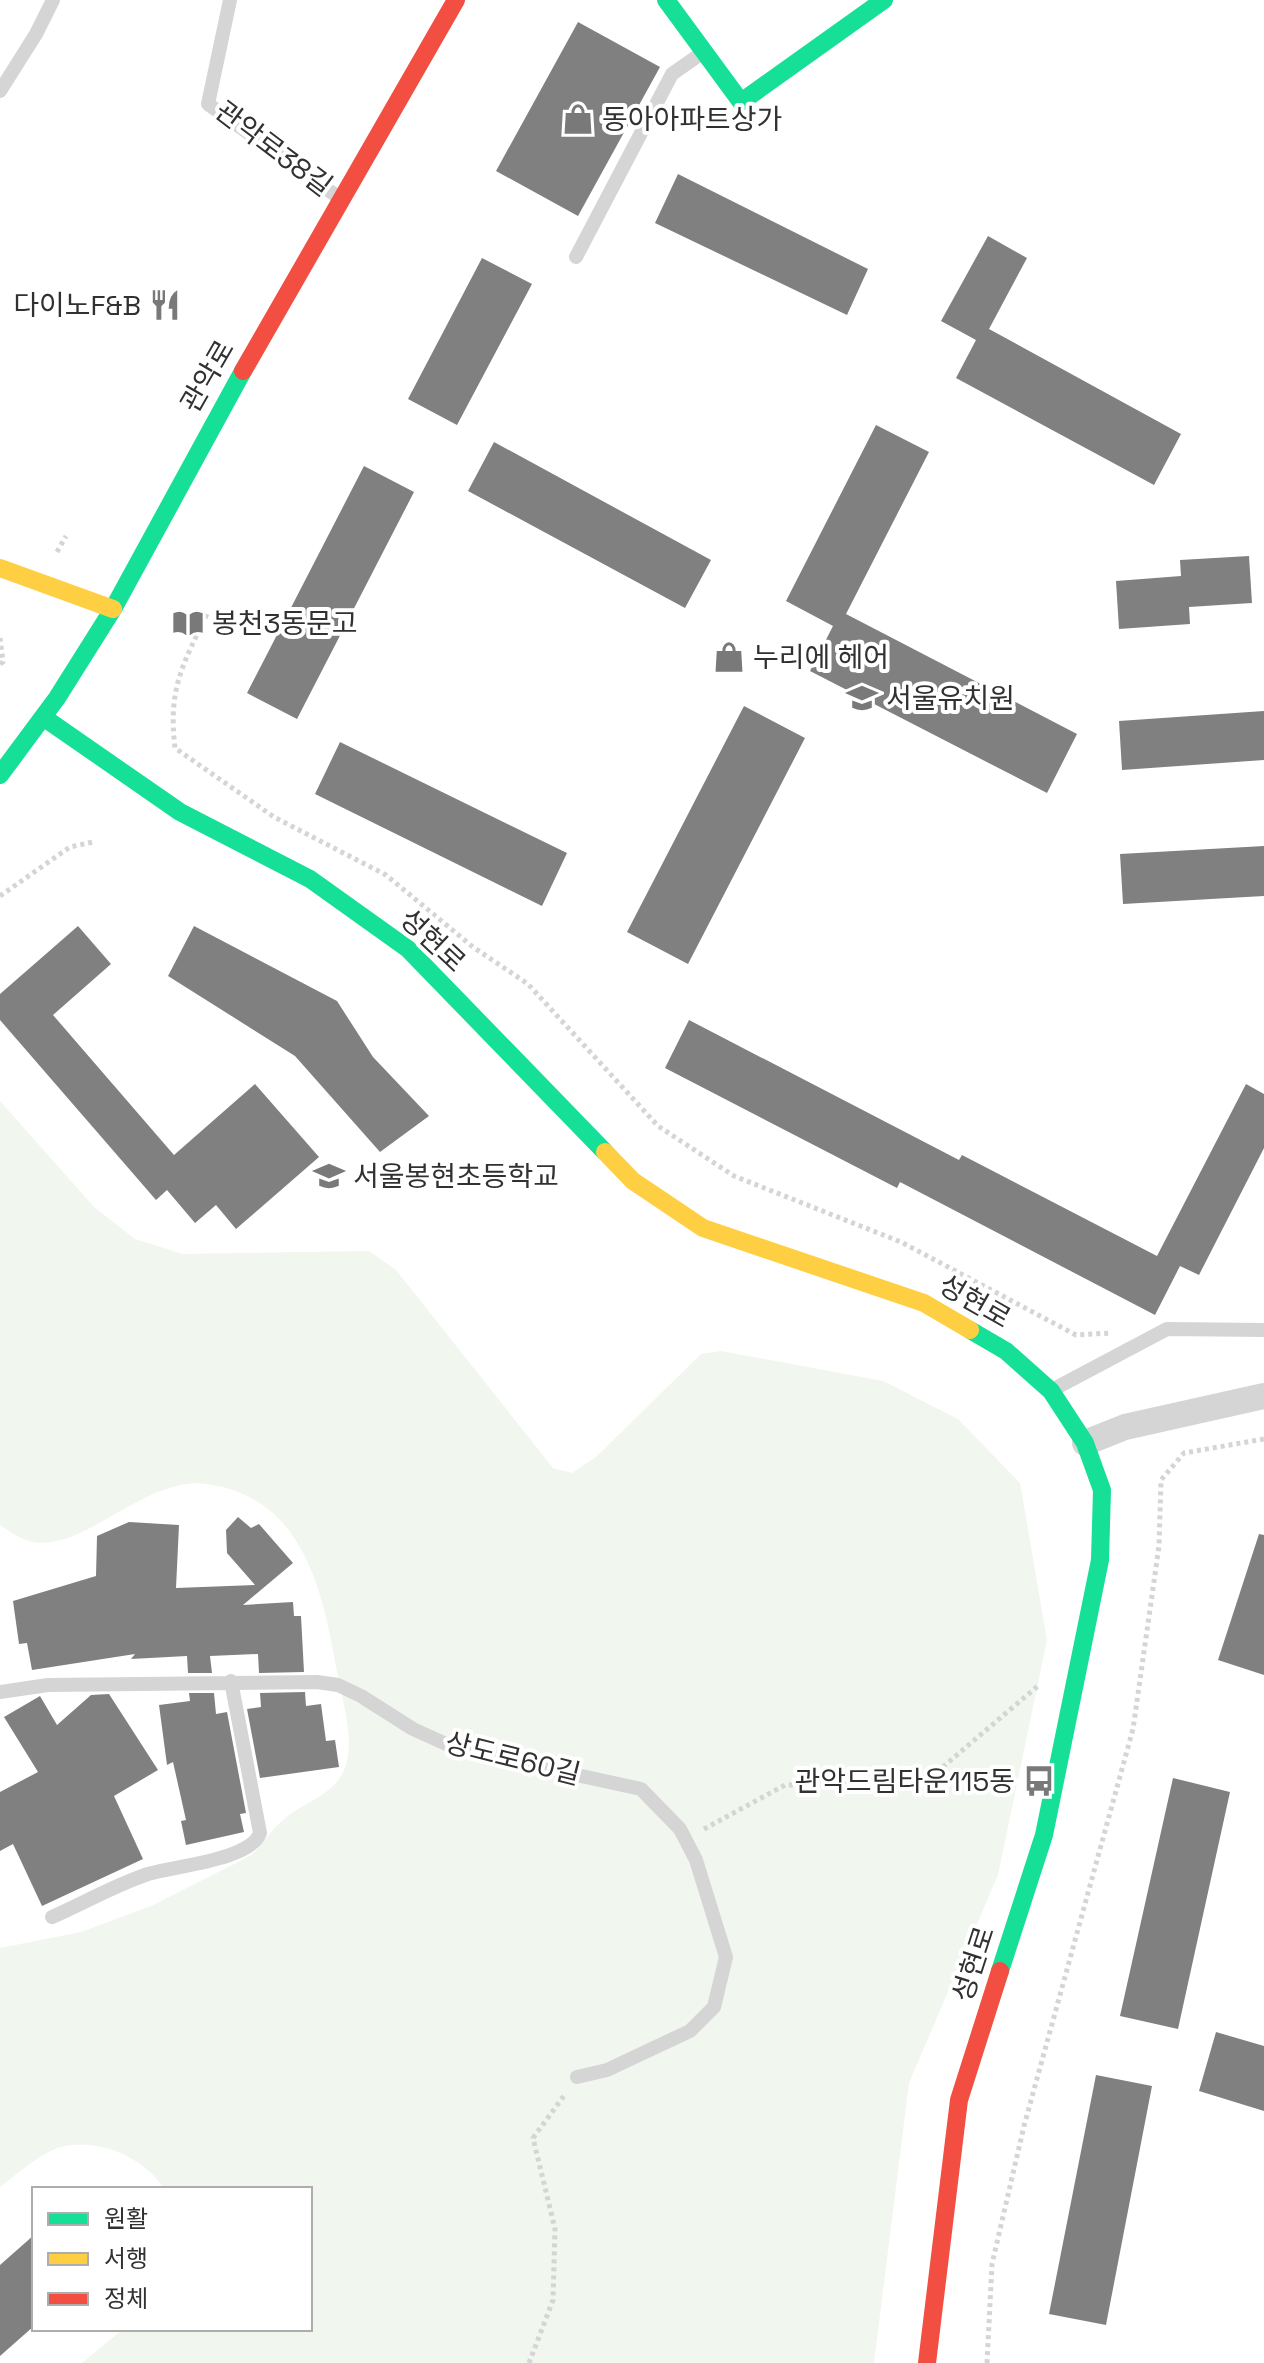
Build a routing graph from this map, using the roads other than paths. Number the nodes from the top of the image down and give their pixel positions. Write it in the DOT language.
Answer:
graph roads {
  1 [pos="53,0"];
  2 [pos="230,0"];
  3 [pos="456,0"];
  4 [pos="666,0"];
  5 [pos="876,3"];
  6 [pos="706,50"];
  7 [pos="0,91"];
  8 [pos="342,199"];
  9 [pos="576,257"];
  10 [pos="0,568"];
  11 [pos="113,609"];
  12 [pos="43,717"];
  13 [pos="0,775"];
  14 [pos="1264,1330"];
  15 [pos="1051,1391"];
  16 [pos="1264,1396"];
  17 [pos="1085,1443"];
  18 [pos="231,1681"];
  19 [pos="0,1692"];
  20 [pos="52,1917"];
  21 [pos="577,2077"];
  22 [pos="927,2363"];
  1 -- 7 [label="lane"];
  2 -- 8 [label="lane, 관악로38길"];
  3 -- 8 [label="street, 관악로"];
  4 -- 6 [label="street"];
  5 -- 6 [label="street"];
  6 -- 9 [label="lane"];
  8 -- 11 [label="street, 관악로"];
  10 -- 11 [label="street"];
  11 -- 12 [label="street, 관악로"];
  12 -- 13 [label="street, 관악로"];
  12 -- 15 [label="street, 성현로"];
  14 -- 15 [label="lane"];
  15 -- 17 [label="street, 성현로"];
  16 -- 17 [label="street"];
  17 -- 22 [label="street, 성현로"];
  18 -- 19 [label="lane, 상도로60길"];
  18 -- 20 [label="lane"];
  18 -- 21 [label="lane, 상도로60길"];
}
